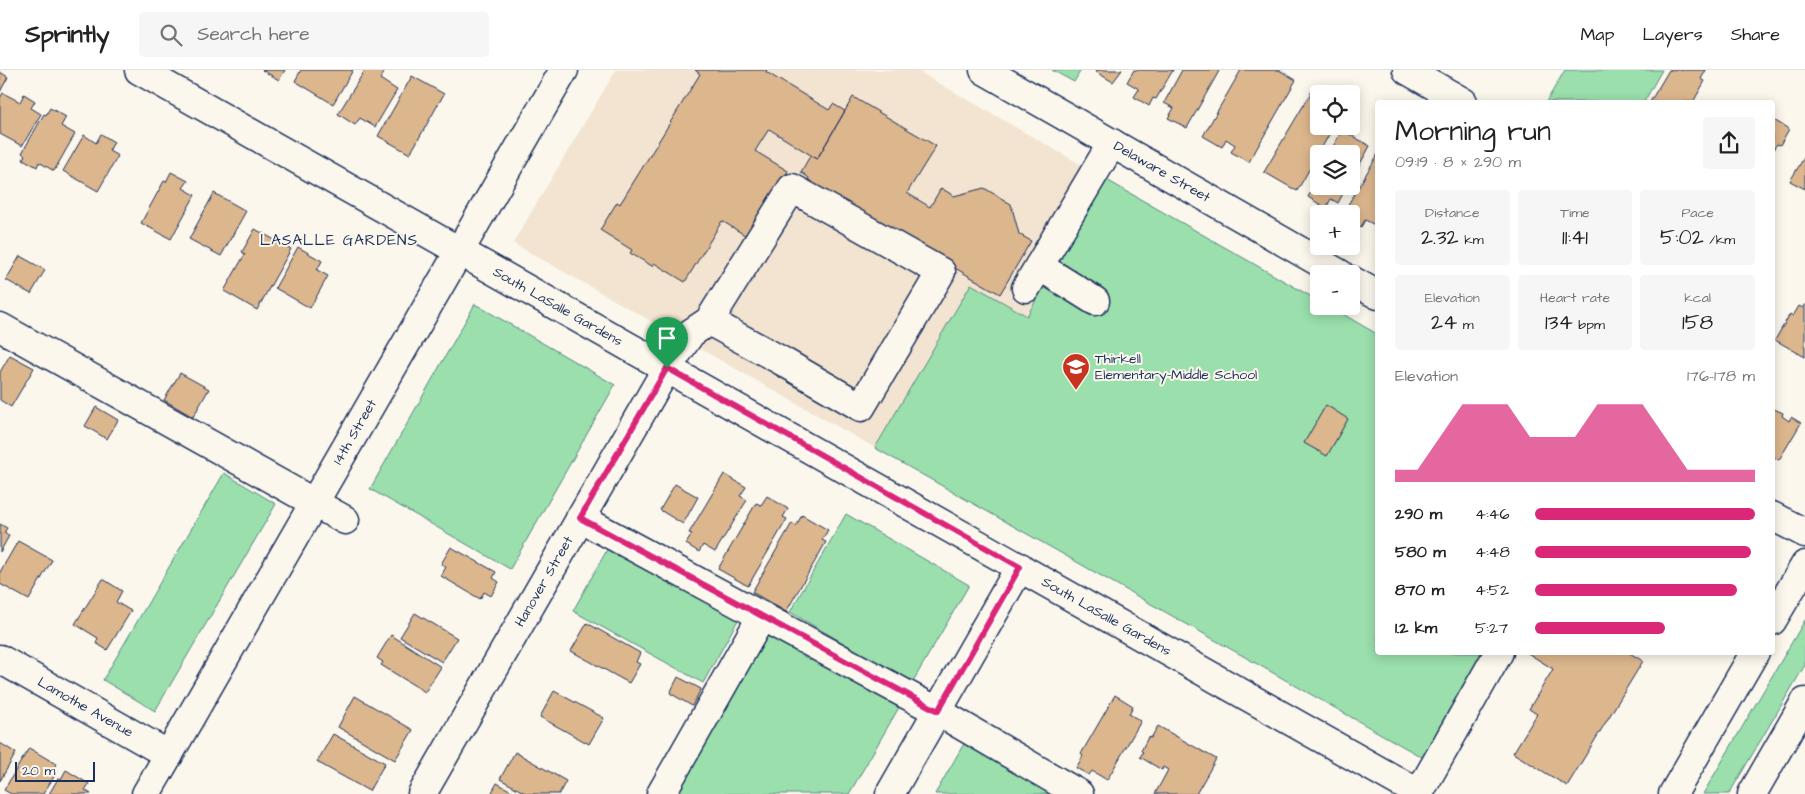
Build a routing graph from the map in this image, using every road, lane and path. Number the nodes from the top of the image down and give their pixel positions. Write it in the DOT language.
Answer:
graph roads {
  1 [pos="140,70"];
  2 [pos="564,70"];
  3 [pos="984,70"];
  4 [pos="1408,70"];
  5 [pos="1460,100"];
  6 [pos="1112,143"];
  7 [pos="459,250"];
  8 [pos="1324,265"];
  9 [pos="1360,285"];
  10 [pos="1375,293"];
  11 [pos="1094,301"];
  12 [pos="709,321"];
  13 [pos="0,327"];
  14 [pos="667,368"];
  15 [pos="314,503"];
  16 [pos="580,518"];
  17 [pos="1775,518"];
  18 [pos="345,520"];
  19 [pos="1805,533"];
  20 [pos="1805,565"];
  21 [pos="1020,567"];
  22 [pos="762,616"];
  23 [pos="1775,616"];
  24 [pos="1497,655"];
  25 [pos="1752,655"];
  26 [pos="0,659"];
  27 [pos="1805,702"];
  28 [pos="938,711"];
  29 [pos="169,755"];
  30 [pos="146,794"];
  31 [pos="422,794"];
  32 [pos="661,794"];
  33 [pos="890,794"];
  34 [pos="1079,794"];
  35 [pos="1420,794"];
  36 [pos="1673,794"];
  37 [pos="1752,794"];
  1 -- 7 [label="street, South LaSalle Gardens"];
  2 -- 7 [label="street, 14th Street"];
  3 -- 6 [label="street, Delaware Street"];
  4 -- 5 [label="street"];
  6 -- 8 [label="street, Delaware Street"];
  6 -- 11 [label="street"];
  7 -- 14 [label="street, South LaSalle Gardens"];
  7 -- 15 [label="street, 14th Street"];
  9 -- 10 [label="street"];
  12 -- 12 [label="street"];
  12 -- 14 [label="street, Hanover Street"];
  13 -- 15 [label="street"];
  14 -- 16 [label="street, Hanover Street"];
  14 -- 21 [label="street, South LaSalle Gardens"];
  15 -- 18 [label="street"];
  15 -- 29 [label="street, 14th Street"];
  16 -- 22 [label="street"];
  16 -- 31 [label="street, Hanover Street"];
  17 -- 19 [label="street"];
  20 -- 23 [label="street"];
  21 -- 28 [label="street"];
  21 -- 35 [label="street, South LaSalle Gardens"];
  22 -- 28 [label="street"];
  22 -- 32 [label="street"];
  24 -- 35 [label="street"];
  25 -- 36 [label="street"];
  26 -- 29 [label="street, Lamothe Avenue"];
  27 -- 37 [label="street"];
  28 -- 33 [label="street"];
  28 -- 34 [label="street"];
  29 -- 30 [label="street, 14th Street"];
}
